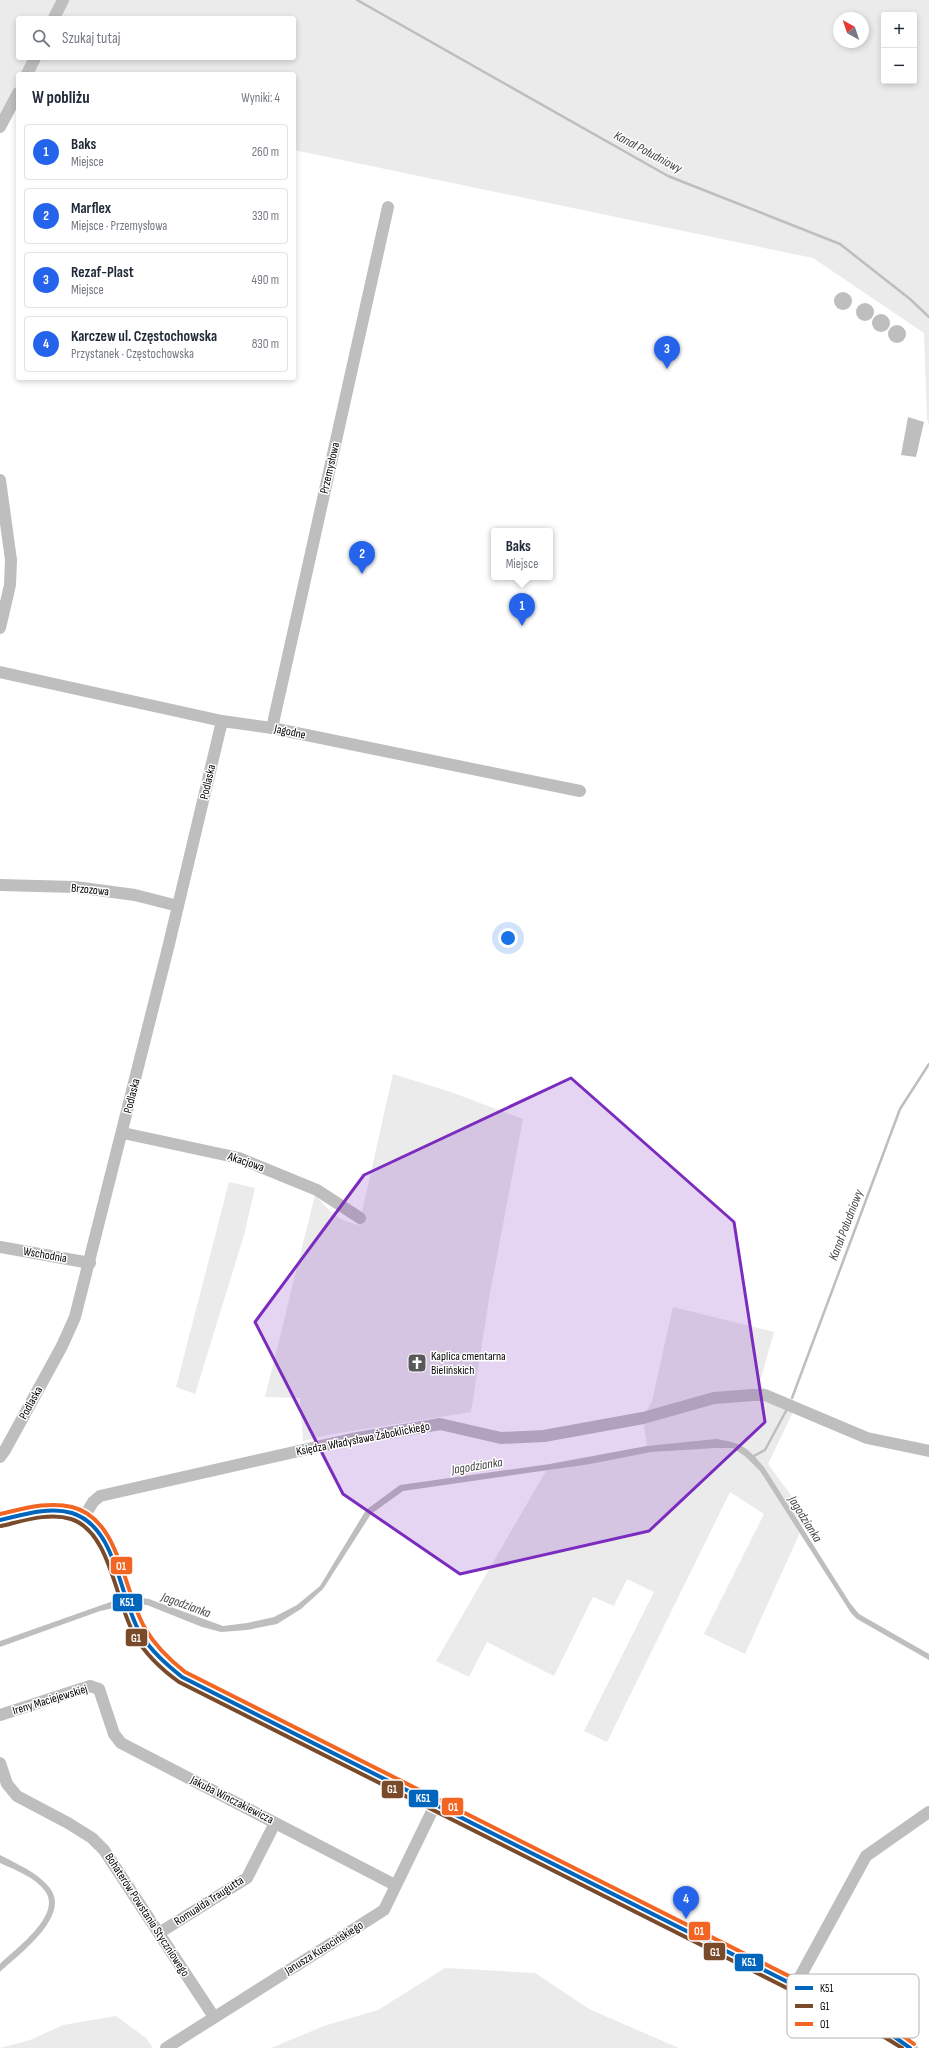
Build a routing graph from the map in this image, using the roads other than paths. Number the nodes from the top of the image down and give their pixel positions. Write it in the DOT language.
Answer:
graph roads {
  1 [pos="63,0"];
  2 [pos="55,16"];
  3 [pos="34,60"];
  4 [pos="28,72"];
  5 [pos="16,97"];
  6 [pos="0,128"];
  7 [pos="388,207"];
  8 [pos="0,480"];
  9 [pos="0,628"];
  10 [pos="0,672"];
  11 [pos="222,721"];
  12 [pos="272,728"];
  13 [pos="580,791"];
  14 [pos="0,885"];
  15 [pos="178,906"];
  16 [pos="123,1133"];
  17 [pos="360,1218"];
  18 [pos="0,1247"];
  19 [pos="90,1263"];
  20 [pos="929,1451"];
  21 [pos="0,1457"];
  22 [pos="84,1516"];
  23 [pos="0,1520"];
  24 [pos="99,1689"];
  25 [pos="0,1715"];
  26 [pos="0,1763"];
  27 [pos="435,1804"];
  28 [pos="929,1812"];
  29 [pos="275,1823"];
  30 [pos="395,1886"];
  31 [pos="159,1933"];
  32 [pos="802,1974"];
  33 [pos="787,1982"];
  34 [pos="214,2017"];
  35 [pos="897,2038"];
  36 [pos="166,2048"];
  37 [pos="910,2048"];
  1 -- 2 [label="street"];
  3 -- 4 [label="street"];
  5 -- 6 [label="street"];
  7 -- 12 [label="street, Przemysłowa"];
  8 -- 9 [label="street"];
  10 -- 11 [label="street, Jagodne"];
  11 -- 12 [label="street, Jagodne"];
  11 -- 15 [label="street, Podlaska"];
  12 -- 13 [label="street, Jagodne"];
  14 -- 15 [label="street, Brzozowa"];
  15 -- 16 [label="street, Podlaska"];
  16 -- 17 [label="street, Akacjowa"];
  16 -- 19 [label="street, Podlaska"];
  18 -- 19 [label="street, Wschodnia"];
  19 -- 21 [label="street, Podlaska"];
  20 -- 22 [label="street, Księdza Władysława Żaboklickiego"];
  22 -- 23 [label="main road"];
  22 -- 27 [label="main road"];
  24 -- 25 [label="street, Ireny Maciejewskiej"];
  24 -- 29 [label="street, Jakuba Winczakiewicza"];
  26 -- 31 [label="street, Bohaterów Powstania Styczniowego"];
  27 -- 30 [label="street, Janusza Kusocińskiego"];
  27 -- 33 [label="main road"];
  28 -- 32 [label="street"];
  29 -- 30 [label="street, Jakuba Winczakiewicza"];
  29 -- 31 [label="street, Romualda Traugutta"];
  30 -- 34 [label="street, Janusza Kusocińskiego"];
  31 -- 34 [label="street, Bohaterów Powstania Styczniowego"];
  34 -- 36 [label="street, Janusza Kusocińskiego"];
  35 -- 37 [label="main road"];
}
